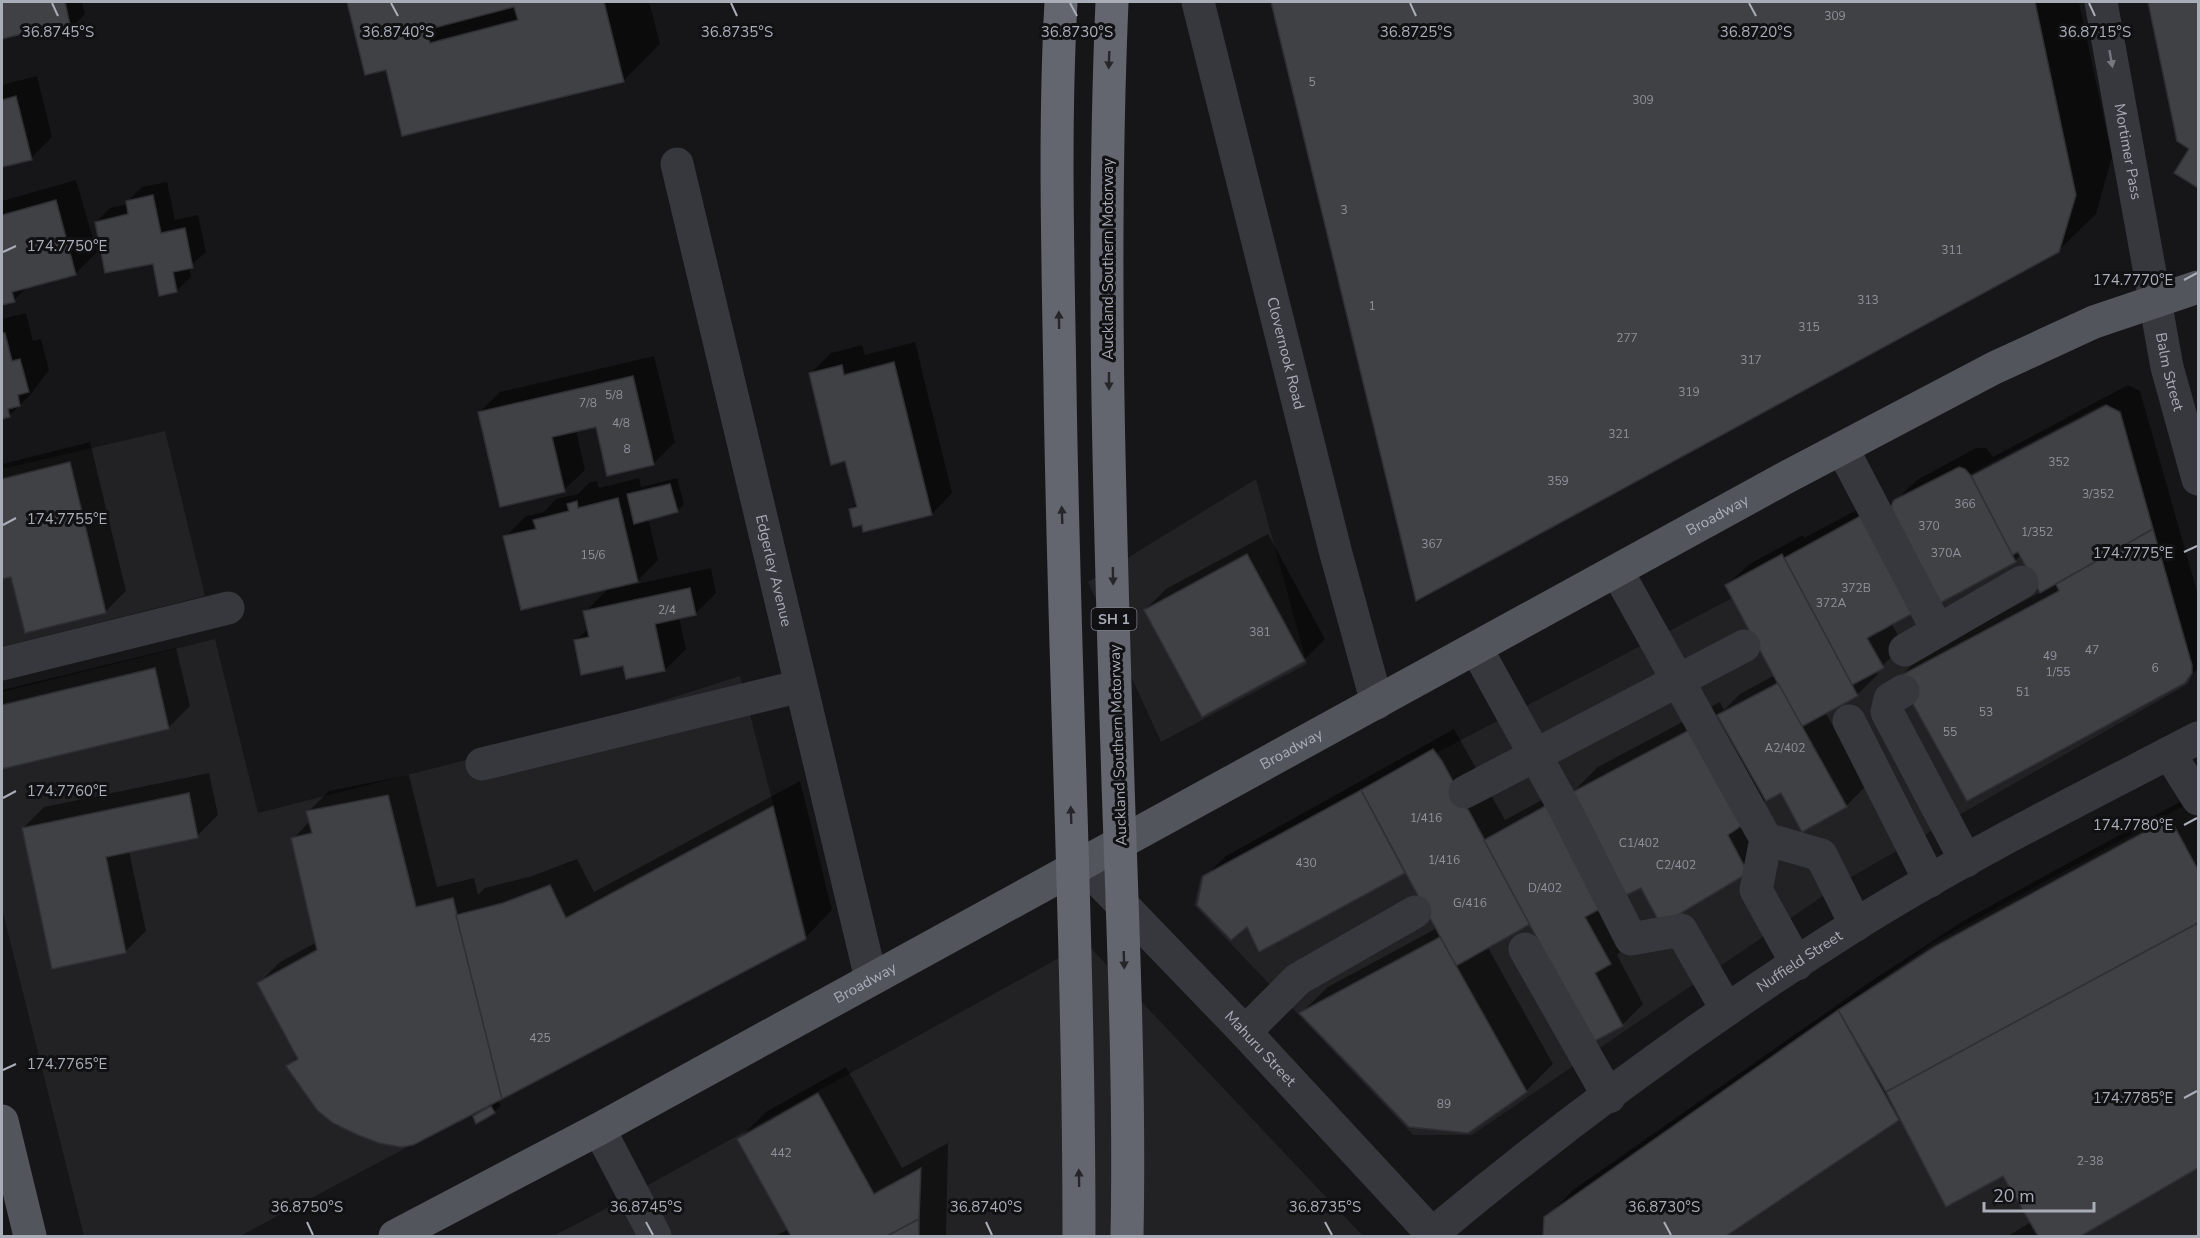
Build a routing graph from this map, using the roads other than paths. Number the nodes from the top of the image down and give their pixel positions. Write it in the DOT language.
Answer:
graph roads {
  1 [pos="1061,2"];
  2 [pos="1112,2"];
  3 [pos="1198,2"];
  4 [pos="2101,2"];
  5 [pos="677,164"];
  6 [pos="2199,286"];
  7 [pos="2156,299"];
  8 [pos="1844,450"];
  9 [pos="2199,479"];
  10 [pos="1617,571"];
  11 [pos="2022,582"];
  12 [pos="228,608"];
  13 [pos="1938,631"];
  14 [pos="1744,646"];
  15 [pos="1476,648"];
  16 [pos="1905,650"];
  17 [pos="2,664"];
  18 [pos="1679,681"];
  19 [pos="801,686"];
  20 [pos="1903,691"];
  21 [pos="1377,703"];
  22 [pos="1849,722"];
  23 [pos="2199,738"];
  24 [pos="2169,753"];
  25 [pos="1536,755"];
  26 [pos="482,764"];
  27 [pos="1465,792"];
  28 [pos="2199,799"];
  29 [pos="1766,839"];
  30 [pos="1966,861"];
  31 [pos="1083,864"];
  32 [pos="1930,880"];
  33 [pos="1415,912"];
  34 [pos="1856,925"];
  35 [pos="1525,949"];
  36 [pos="1797,964"];
  37 [pos="871,979"];
  38 [pos="1727,1010"];
  39 [pos="1245,1032"];
  40 [pos="1609,1096"];
  41 [pos="2,1121"];
  42 [pos="599,1129"];
  43 [pos="1433,1235"];
  44 [pos="30,1236"];
  45 [pos="395,1236"];
  46 [pos="655,1236"];
  47 [pos="1079,1236"];
  48 [pos="1127,1236"];
  47 -- 1 [label="highway, one-way, bridge"];
  2 -- 48 [label="highway, Auckland Southern Motorway / SH 1, one-way, bridge"];
  3 -- 21 [label="street, Clovernook Road"];
  4 -- 7 [label="street, Mortimer Pass, one-way"];
  5 -- 19 [label="street, Edgerley Avenue"];
  6 -- 7 [label="main road, Broadway"];
  7 -- 8 [label="main road, Broadway"];
  7 -- 9 [label="street, Balm Street"];
  8 -- 10 [label="main road, Broadway"];
  8 -- 13 [label="street"];
  10 -- 15 [label="main road, Broadway"];
  10 -- 18 [label="street"];
  11 -- 13 [label="street"];
  12 -- 17 [label="street"];
  13 -- 16 [label="street"];
  14 -- 18 [label="street"];
  15 -- 21 [label="main road, Broadway"];
  15 -- 25 [label="street"];
  18 -- 25 [label="street"];
  18 -- 29 [label="street"];
  19 -- 26 [label="street"];
  19 -- 37 [label="street, Edgerley Avenue"];
  20 -- 30 [label="street"];
  21 -- 31 [label="main road, Broadway"];
  22 -- 32 [label="street"];
  23 -- 24 [label="street, Nuffield Street"];
  24 -- 28 [label="street"];
  24 -- 30 [label="street, Nuffield Street"];
  25 -- 27 [label="street"];
  25 -- 38 [label="street"];
  29 -- 34 [label="street"];
  29 -- 36 [label="street"];
  30 -- 32 [label="street, Nuffield Street"];
  31 -- 37 [label="main road, Broadway"];
  31 -- 39 [label="street, Mahuru Street"];
  32 -- 34 [label="street, Nuffield Street"];
  33 -- 39 [label="street"];
  34 -- 36 [label="street, Nuffield Street"];
  35 -- 40 [label="street"];
  36 -- 38 [label="street, Nuffield Street"];
  37 -- 42 [label="main road, Broadway"];
  38 -- 40 [label="street, Nuffield Street"];
  39 -- 43 [label="street, Mahuru Street"];
  40 -- 43 [label="street, Nuffield Street"];
  41 -- 44 [label="main road"];
  42 -- 45 [label="main road, Broadway"];
  42 -- 46 [label="street"];
}
